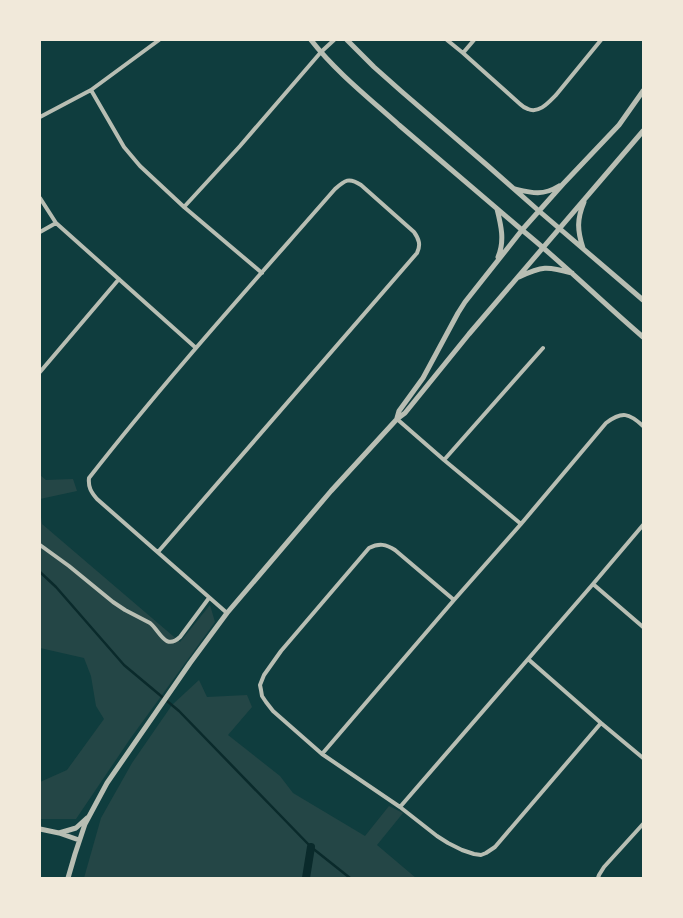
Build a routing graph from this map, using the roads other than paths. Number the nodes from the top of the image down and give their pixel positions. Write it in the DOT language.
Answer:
graph roads {
  1 [pos="159,40"];
  2 [pos="311,40"];
  3 [pos="334,40"];
  4 [pos="347,40"];
  5 [pos="446,40"];
  6 [pos="474,40"];
  7 [pos="601,40"];
  8 [pos="321,52"];
  9 [pos="463,53"];
  10 [pos="91,90"];
  11 [pos="643,91"];
  12 [pos="40,117"];
  13 [pos="643,131"];
  14 [pos="563,184"];
  15 [pos="514,189"];
  16 [pos="586,197"];
  17 [pos="40,198"];
  18 [pos="184,207"];
  19 [pos="497,209"];
  20 [pos="539,211"];
  21 [pos="56,223"];
  22 [pos="559,228"];
  23 [pos="522,230"];
  24 [pos="40,232"];
  25 [pos="544,247"];
  26 [pos="584,249"];
  27 [pos="495,264"];
  28 [pos="262,272"];
  29 [pos="573,274"];
  30 [pos="119,279"];
  31 [pos="515,279"];
  32 [pos="643,300"];
  33 [pos="643,337"];
  34 [pos="196,348"];
  35 [pos="543,348"];
  36 [pos="40,372"];
  37 [pos="397,419"];
  38 [pos="643,426"];
  39 [pos="444,460"];
  40 [pos="521,524"];
  41 [pos="643,525"];
  42 [pos="40,545"];
  43 [pos="158,552"];
  44 [pos="593,584"];
  45 [pos="210,598"];
  46 [pos="454,600"];
  47 [pos="226,613"];
  48 [pos="643,628"];
  49 [pos="528,659"];
  50 [pos="601,723"];
  51 [pos="322,754"];
  52 [pos="643,758"];
  53 [pos="400,807"];
  54 [pos="91,814"];
  55 [pos="643,824"];
  56 [pos="40,828"];
  57 [pos="59,833"];
  58 [pos="79,840"];
  59 [pos="68,878"];
  60 [pos="598,878"];
  1 -- 10 [label="street"];
  2 -- 8 [label="street"];
  3 -- 8 [label="street"];
  4 -- 15 [label="street"];
  5 -- 9 [label="street"];
  6 -- 9 [label="street"];
  7 -- 9 [label="street"];
  8 -- 18 [label="street"];
  8 -- 19 [label="street"];
  10 -- 12 [label="street"];
  10 -- 18 [label="street"];
  11 -- 14 [label="street"];
  13 -- 16 [label="street"];
  14 -- 15 [label="street"];
  14 -- 20 [label="street"];
  15 -- 20 [label="street"];
  16 -- 22 [label="street"];
  16 -- 26 [label="street"];
  17 -- 21 [label="street"];
  18 -- 28 [label="street"];
  19 -- 23 [label="street"];
  19 -- 27 [label="street"];
  20 -- 22 [label="street"];
  20 -- 23 [label="street"];
  21 -- 24 [label="street"];
  21 -- 30 [label="street"];
  22 -- 25 [label="street"];
  22 -- 26 [label="street"];
  23 -- 25 [label="street"];
  23 -- 27 [label="street"];
  25 -- 29 [label="street"];
  25 -- 31 [label="street"];
  26 -- 32 [label="street"];
  27 -- 37 [label="street"];
  28 -- 34 [label="street"];
  28 -- 43 [label="street"];
  29 -- 31 [label="street"];
  29 -- 33 [label="street"];
  30 -- 34 [label="street"];
  30 -- 36 [label="street"];
  31 -- 37 [label="street"];
  34 -- 43 [label="street"];
  35 -- 39 [label="street"];
  37 -- 39 [label="street"];
  37 -- 47 [label="street"];
  38 -- 40 [label="street"];
  39 -- 40 [label="street"];
  40 -- 46 [label="street"];
  41 -- 44 [label="street"];
  42 -- 45 [label="street"];
  43 -- 45 [label="street"];
  44 -- 48 [label="street"];
  44 -- 49 [label="street"];
  45 -- 47 [label="street"];
  46 -- 51 [label="street"];
  46 -- 51 [label="street"];
  47 -- 54 [label="street"];
  49 -- 50 [label="street"];
  49 -- 53 [label="street"];
  50 -- 52 [label="street"];
  50 -- 53 [label="street"];
  51 -- 53 [label="street"];
  54 -- 57 [label="street"];
  54 -- 58 [label="street"];
  55 -- 60 [label="street"];
  56 -- 57 [label="street"];
  57 -- 58 [label="street"];
  58 -- 59 [label="street"];
}
